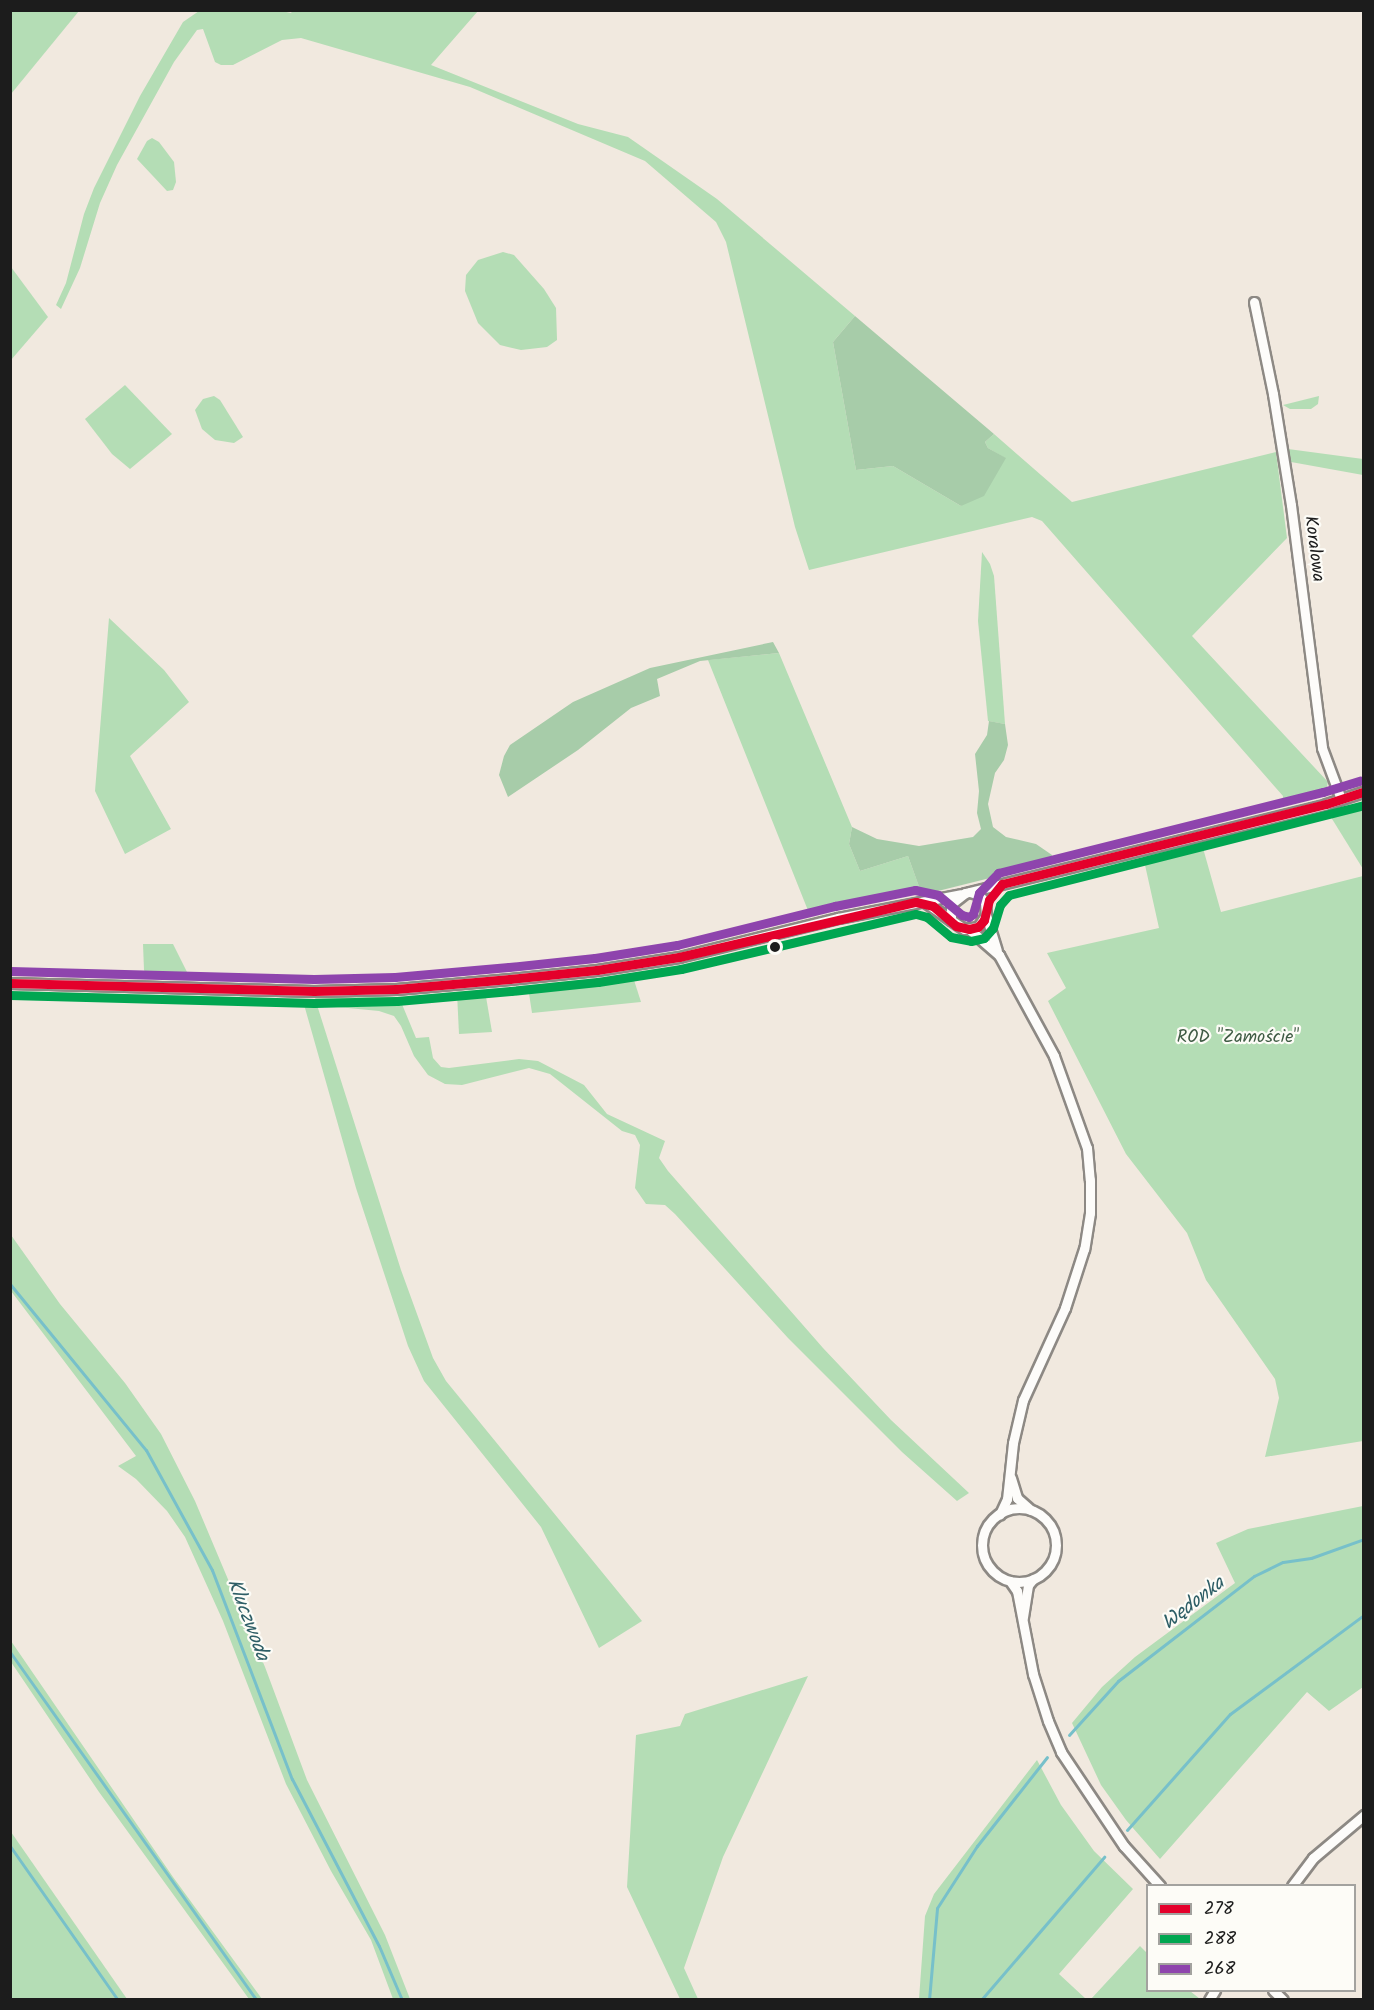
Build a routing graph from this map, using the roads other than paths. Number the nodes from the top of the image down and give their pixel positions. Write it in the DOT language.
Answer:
graph roads {
  1 [pos="1254,302"];
  2 [pos="1364,792"];
  3 [pos="1341,799"];
  4 [pos="1002,884"];
  5 [pos="966,893"];
  6 [pos="925,902"];
  7 [pos="986,911"];
  8 [pos="951,920"];
  9 [pos="969,929"];
  10 [pos="999,956"];
  11 [pos="10,982"];
  12 [pos="1011,1478"];
  13 [pos="1033,1511"];
  14 [pos="1000,1514"];
  15 [pos="1033,1579"];
  16 [pos="1010,1581"];
  17 [pos="1023,1619"];
  18 [pos="1364,1815"];
  19 [pos="1158,1884"];
  20 [pos="1294,1884"];
  1 -- 3 [label="street, Koralowa"];
  2 -- 3 [label="street"];
  3 -- 4 [label="street"];
  4 -- 5 [label="street"];
  4 -- 7 [label="street"];
  5 -- 6 [label="street"];
  5 -- 7 [label="street"];
  5 -- 8 [label="street"];
  6 -- 8 [label="street"];
  6 -- 11 [label="street"];
  7 -- 9 [label="street"];
  7 -- 10 [label="street"];
  8 -- 9 [label="street"];
  9 -- 10 [label="street"];
  10 -- 12 [label="street"];
  12 -- 13 [label="street"];
  12 -- 14 [label="street"];
  13 -- 14 [label="street"];
  13 -- 15 [label="street"];
  14 -- 16 [label="street"];
  15 -- 16 [label="street"];
  15 -- 17 [label="street"];
  16 -- 17 [label="street"];
  17 -- 19 [label="street"];
  18 -- 20 [label="street"];
}
